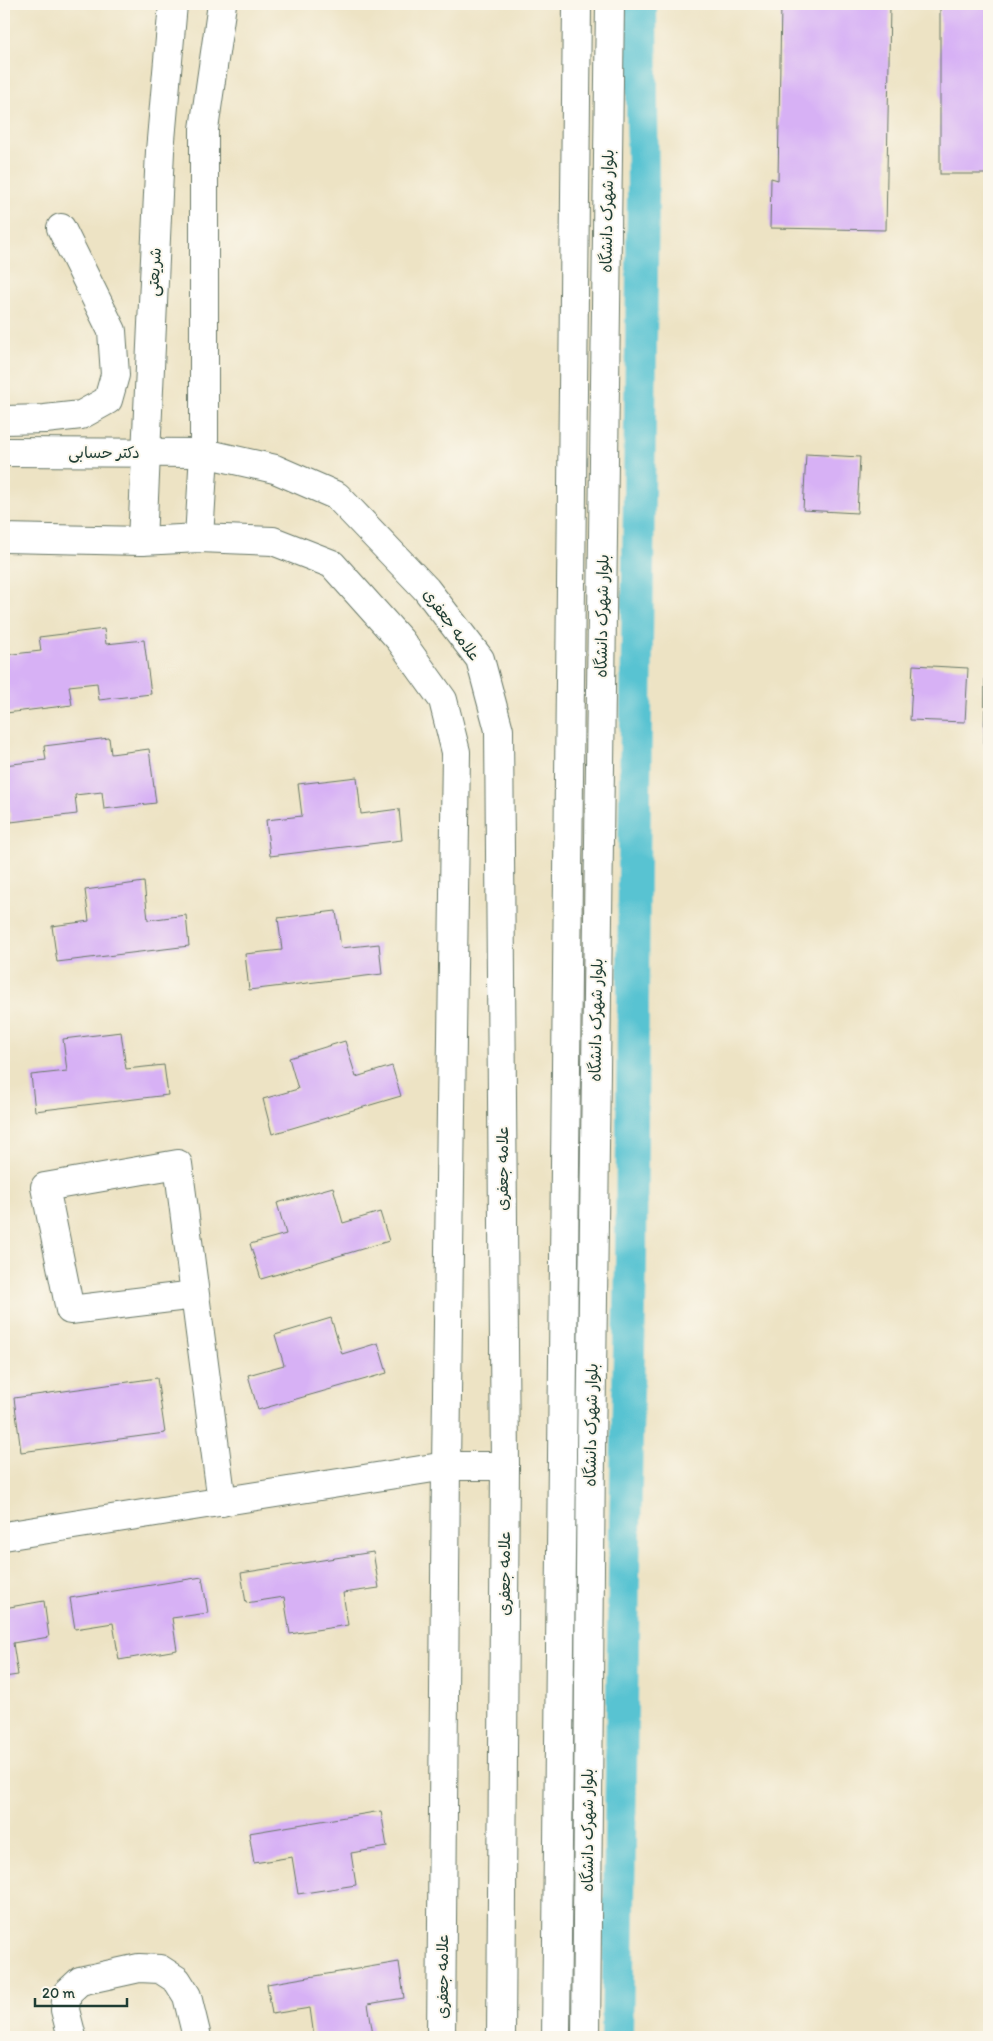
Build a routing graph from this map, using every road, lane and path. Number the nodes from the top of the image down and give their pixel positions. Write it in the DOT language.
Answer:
graph roads {
  1 [pos="173,4"];
  2 [pos="222,4"];
  3 [pos="577,4"];
  4 [pos="610,4"];
  5 [pos="61,228"];
  6 [pos="4,420"];
  7 [pos="4,452"];
  8 [pos="146,452"];
  9 [pos="204,453"];
  10 [pos="4,538"];
  11 [pos="199,538"];
  12 [pos="142,541"];
  13 [pos="195,1295"];
  14 [pos="446,1466"];
  15 [pos="505,1466"];
  16 [pos="222,1502"];
  17 [pos="4,1536"];
  18 [pos="72,2037"];
  19 [pos="197,2037"];
  20 [pos="441,2037"];
  21 [pos="501,2037"];
  22 [pos="556,2037"];
  23 [pos="586,2037"];
  1 -- 8 [label="street, شریعتی"];
  2 -- 9 [label="street"];
  3 -- 22 [label="street, بلوار شهرک دانشگاه"];
  4 -- 23 [label="street, بلوار شهرک دانشگاه"];
  5 -- 6 [label="street"];
  7 -- 8 [label="street, دکتر حسابی"];
  8 -- 9 [label="street, دکتر حسابی"];
  8 -- 12 [label="street, شریعتی"];
  9 -- 11 [label="street"];
  9 -- 15 [label="street, علامه جعفری"];
  10 -- 12 [label="street"];
  11 -- 12 [label="street"];
  11 -- 14 [label="street, علامه جعفری"];
  13 -- 13 [label="street"];
  13 -- 16 [label="street"];
  14 -- 15 [label="street"];
  14 -- 16 [label="street"];
  14 -- 20 [label="street, علامه جعفری"];
  15 -- 21 [label="street, علامه جعفری"];
  16 -- 17 [label="street"];
  18 -- 19 [label="street"];
}
